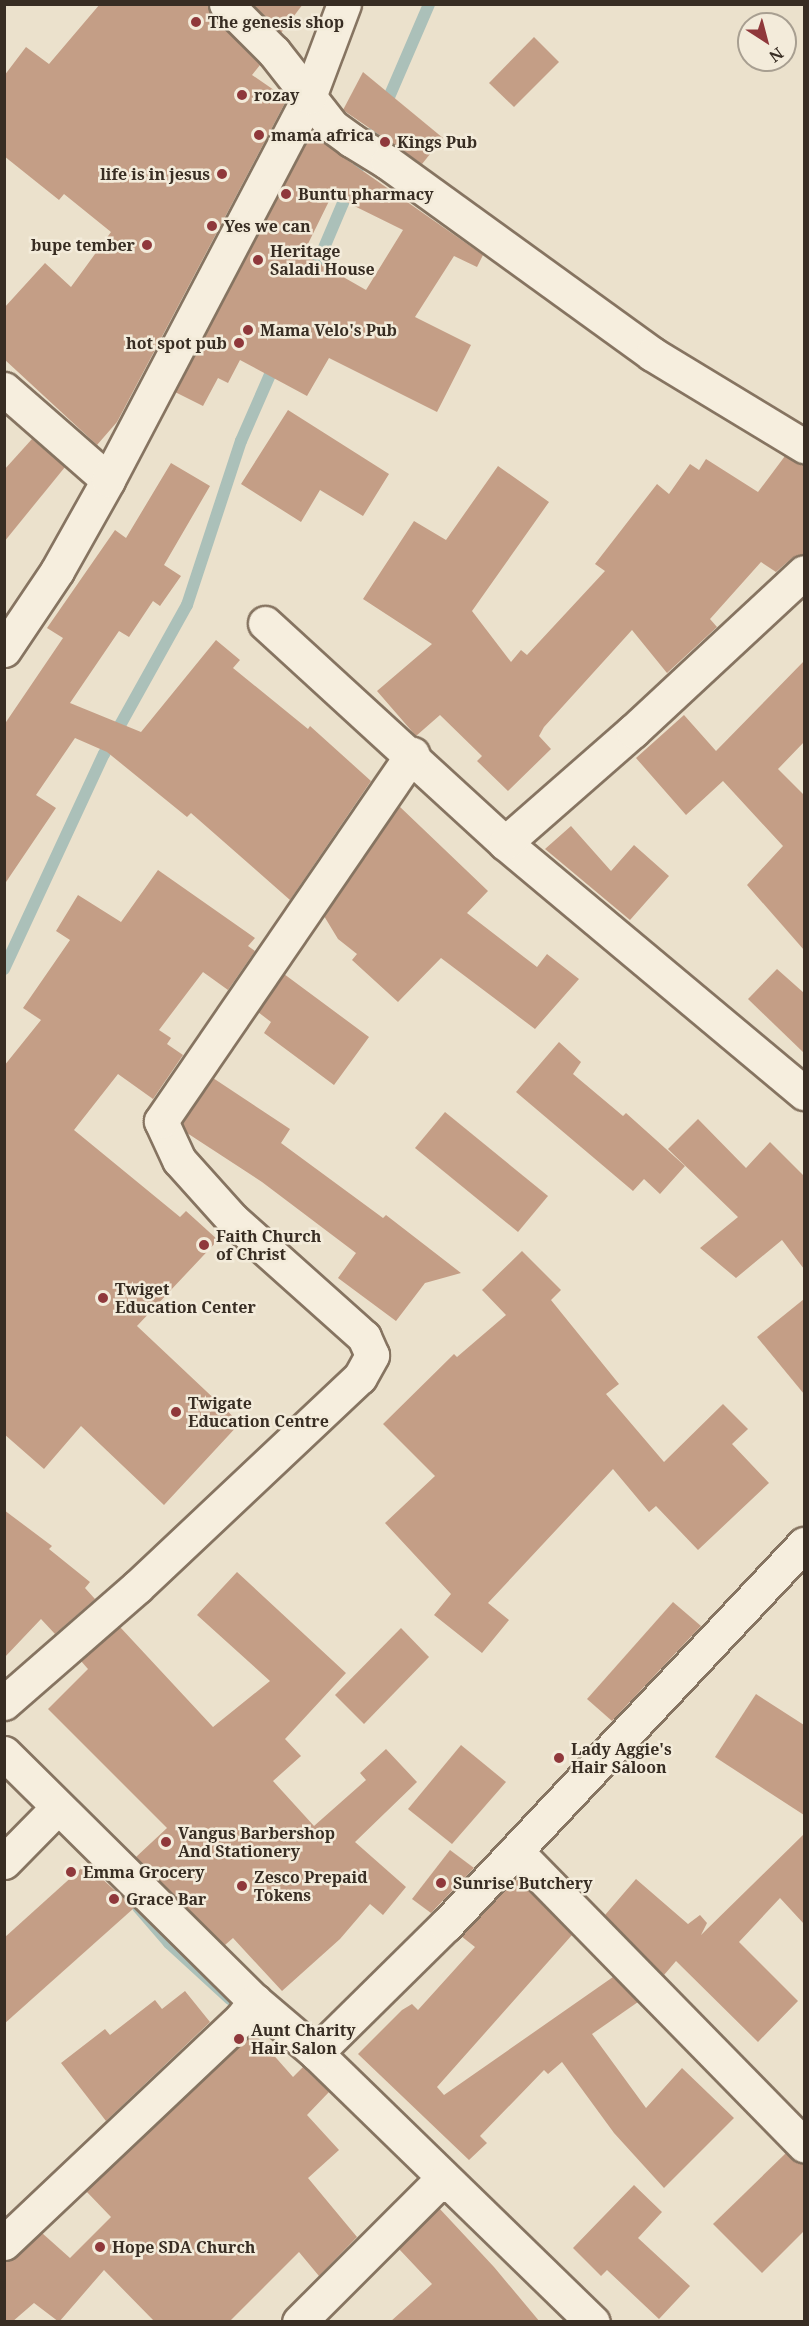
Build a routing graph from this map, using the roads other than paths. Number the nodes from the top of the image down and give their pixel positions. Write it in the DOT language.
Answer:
graph roads {
  1 [pos="226,4"];
  2 [pos="344,4"];
  3 [pos="309,97"];
  4 [pos="4,389"];
  5 [pos="804,446"];
  6 [pos="108,480"];
  7 [pos="804,572"];
  8 [pos="265,623"];
  9 [pos="4,650"];
  10 [pos="412,754"];
  11 [pos="505,843"];
  12 [pos="804,1093"];
  13 [pos="804,1544"];
  14 [pos="4,1703"];
  15 [pos="4,1754"];
  16 [pos="56,1809"];
  17 [pos="516,1851"];
  18 [pos="4,1862"];
  19 [pos="255,2001"];
  20 [pos="316,2054"];
  21 [pos="804,2145"];
  22 [pos="451,2185"];
  23 [pos="4,2243"];
  24 [pos="299,2322"];
  25 [pos="593,2322"];
  1 -- 3 [label="street"];
  2 -- 3 [label="street"];
  3 -- 5 [label="street"];
  3 -- 6 [label="street"];
  4 -- 6 [label="street"];
  6 -- 9 [label="street"];
  7 -- 11 [label="street"];
  8 -- 10 [label="street"];
  10 -- 11 [label="street"];
  10 -- 14 [label="street"];
  11 -- 12 [label="street"];
  13 -- 17 [label="street"];
  15 -- 16 [label="street"];
  16 -- 18 [label="street"];
  16 -- 19 [label="street"];
  17 -- 20 [label="street"];
  17 -- 21 [label="street"];
  19 -- 20 [label="street"];
  19 -- 23 [label="street"];
  20 -- 22 [label="street"];
  22 -- 24 [label="street"];
  22 -- 25 [label="street"];
}
